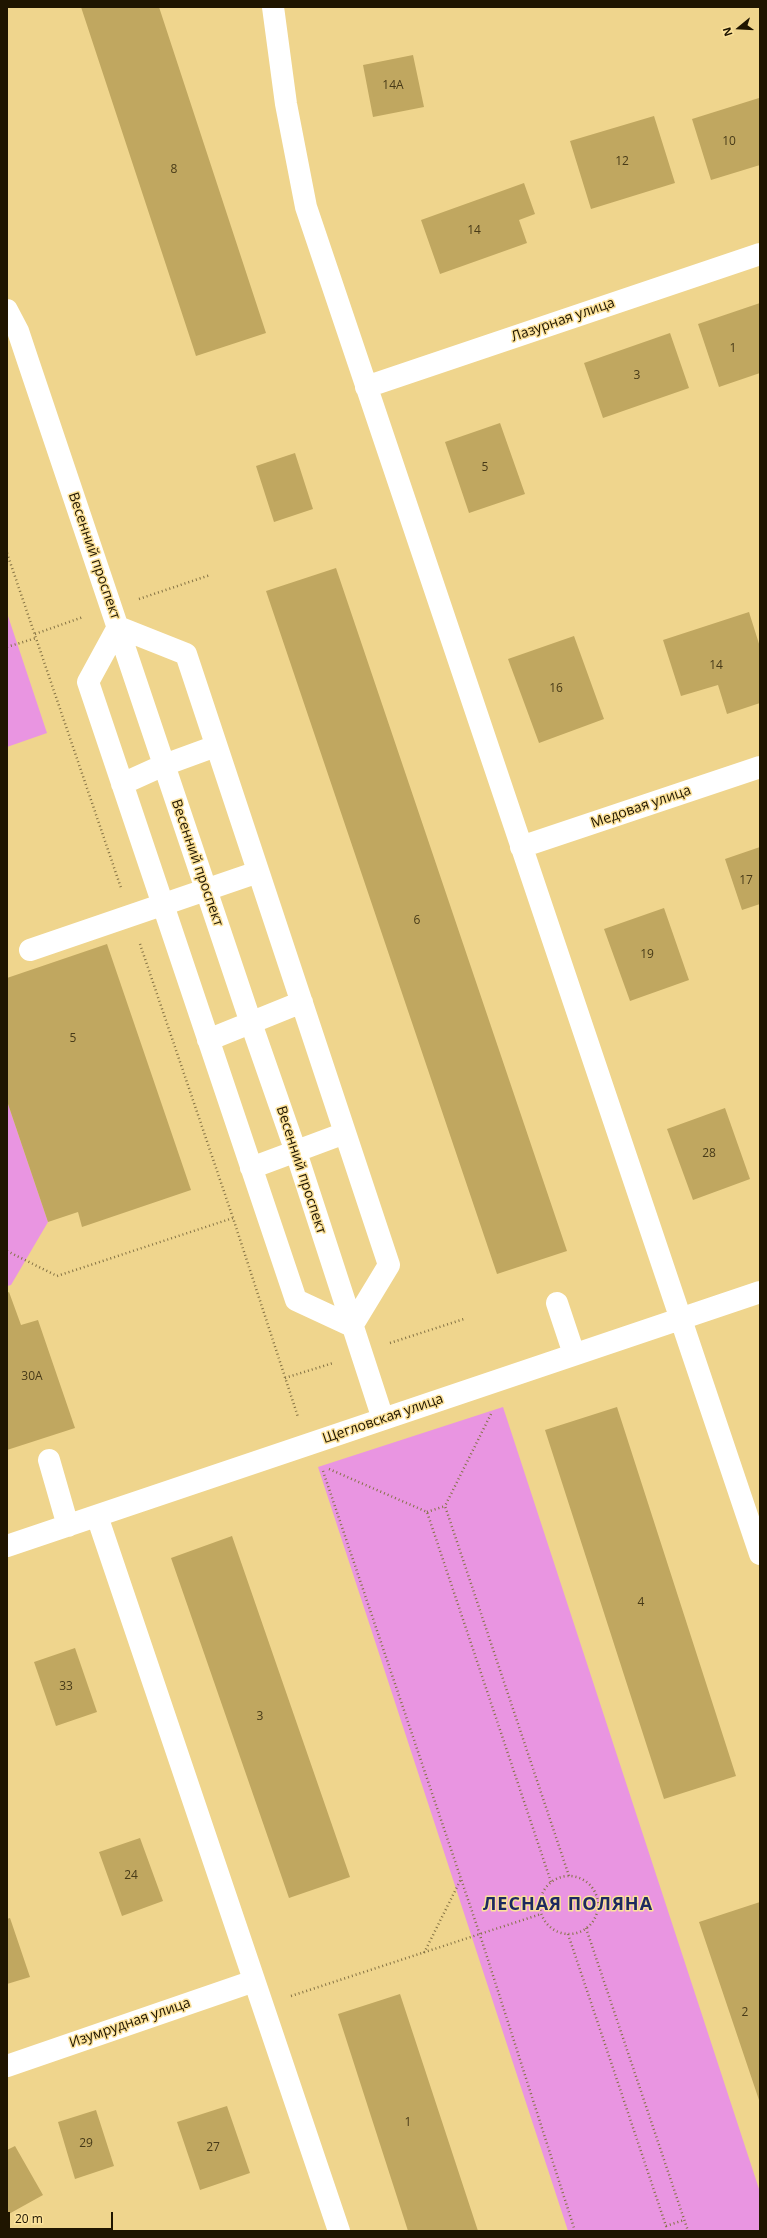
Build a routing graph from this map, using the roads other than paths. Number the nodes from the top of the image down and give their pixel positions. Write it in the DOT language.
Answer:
graph roads {
  1 [pos="273,7"];
  2 [pos="760,254"];
  3 [pos="7,310"];
  4 [pos="366,387"];
  5 [pos="118,627"];
  6 [pos="216,746"];
  7 [pos="164,765"];
  8 [pos="760,767"];
  9 [pos="122,784"];
  10 [pos="521,847"];
  11 [pos="258,872"];
  12 [pos="207,889"];
  13 [pos="162,904"];
  14 [pos="30,950"];
  15 [pos="302,1002"];
  16 [pos="251,1023"];
  17 [pos="208,1040"];
  18 [pos="345,1133"];
  19 [pos="296,1152"];
  20 [pos="251,1168"];
  21 [pos="760,1292"];
  22 [pos="557,1303"];
  23 [pos="680,1319"];
  24 [pos="352,1326"];
  25 [pos="574,1354"];
  26 [pos="383,1419"];
  27 [pos="49,1460"];
  28 [pos="96,1516"];
  29 [pos="68,1526"];
  30 [pos="7,1546"];
  31 [pos="760,1554"];
  32 [pos="254,1981"];
  33 [pos="7,2066"];
  34 [pos="339,2231"];
  1 -- 4 [label="street"];
  2 -- 4 [label="street, Лазурная улица"];
  3 -- 5 [label="street, Весенний проспект"];
  4 -- 10 [label="street"];
  5 -- 6 [label="street"];
  5 -- 7 [label="street, Весенний проспект"];
  5 -- 9 [label="street"];
  6 -- 7 [label="street"];
  6 -- 11 [label="street"];
  7 -- 9 [label="street"];
  7 -- 12 [label="street, Весенний проспект"];
  8 -- 10 [label="street, Медовая улица"];
  9 -- 13 [label="street"];
  10 -- 23 [label="street"];
  11 -- 12 [label="street"];
  11 -- 15 [label="street"];
  12 -- 13 [label="street"];
  12 -- 16 [label="street, Весенний проспект"];
  13 -- 14 [label="street"];
  13 -- 17 [label="street"];
  15 -- 16 [label="street"];
  15 -- 18 [label="street"];
  16 -- 17 [label="street"];
  16 -- 19 [label="street, Весенний проспект"];
  17 -- 20 [label="street"];
  18 -- 19 [label="street"];
  18 -- 24 [label="street"];
  19 -- 20 [label="street"];
  19 -- 24 [label="street, Весенний проспект"];
  20 -- 24 [label="street"];
  21 -- 23 [label="street, Щегловская улица"];
  22 -- 25 [label="street"];
  23 -- 25 [label="street, Щегловская улица"];
  23 -- 31 [label="street"];
  24 -- 26 [label="street, Весенний проспект"];
  25 -- 26 [label="street, Щегловская улица"];
  26 -- 28 [label="street, Щегловская улица"];
  27 -- 29 [label="street"];
  28 -- 29 [label="street, Щегловская улица"];
  28 -- 32 [label="street"];
  29 -- 30 [label="street, Щегловская улица"];
  32 -- 33 [label="street, Изумрудная улица"];
  32 -- 34 [label="street"];
}
